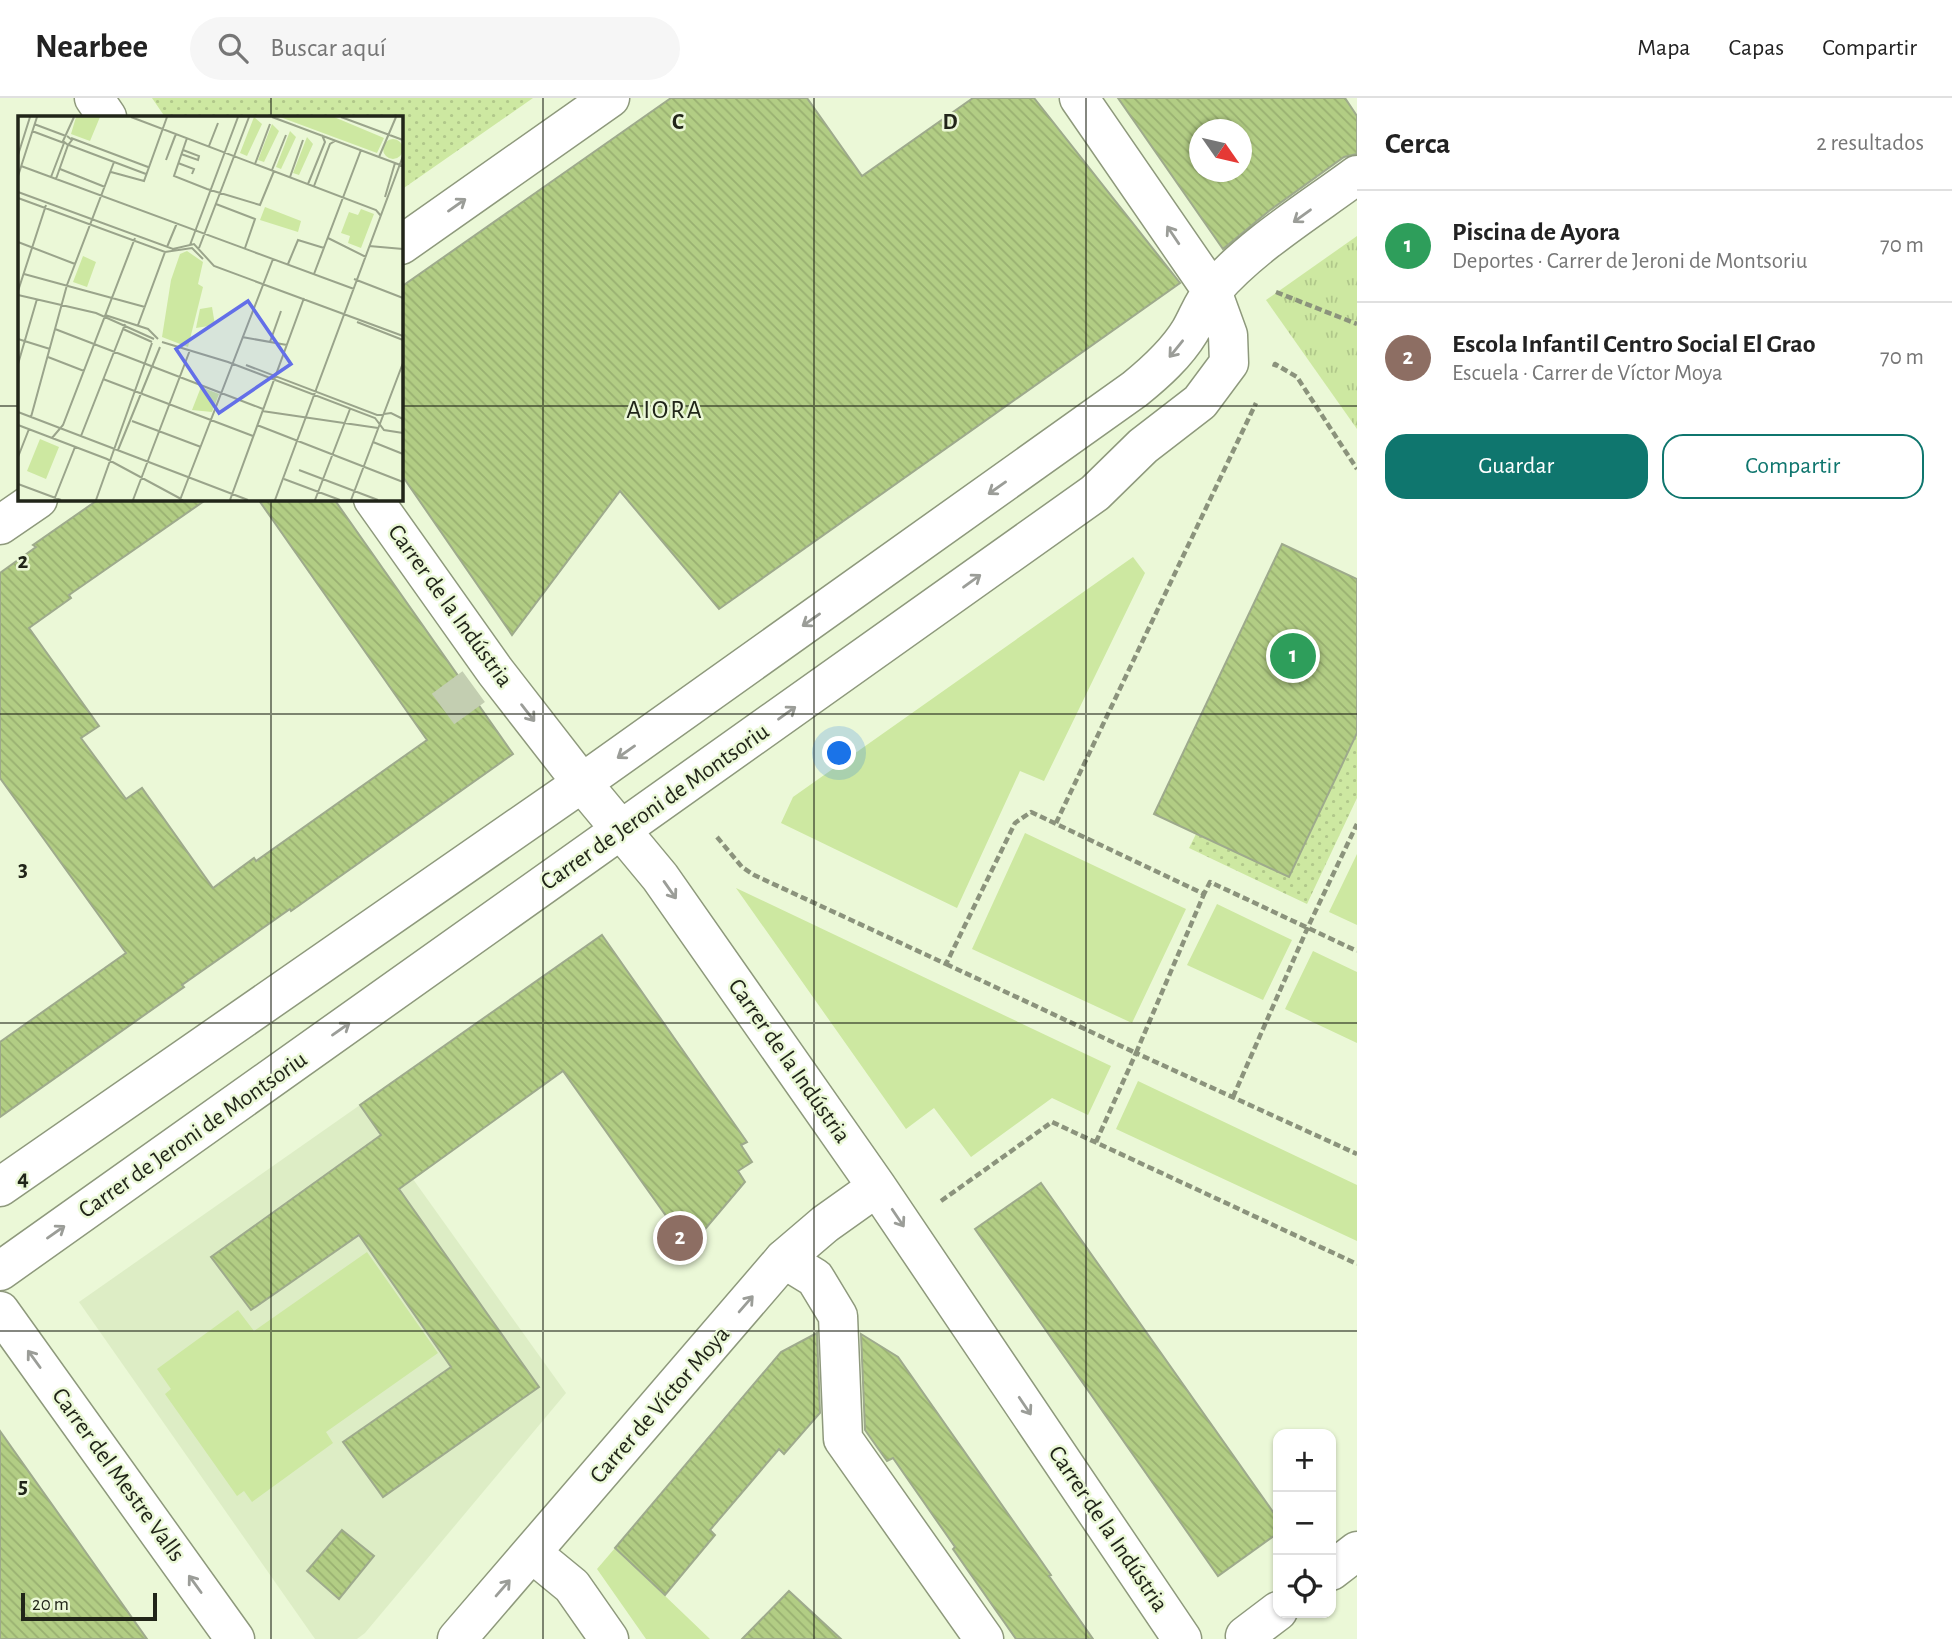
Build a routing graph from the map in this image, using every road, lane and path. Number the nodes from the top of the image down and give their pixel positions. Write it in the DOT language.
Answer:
graph roads {
  1 [pos="94,98"];
  2 [pos="1079,98"];
  3 [pos="602,100"];
  4 [pos="106,116"];
  5 [pos="1357,175"];
  6 [pos="402,244"];
  7 [pos="1212,291"];
  8 [pos="1276,292"];
  9 [pos="1357,324"];
  10 [pos="1270,375"];
  11 [pos="1258,398"];
  12 [pos="1357,469"];
  13 [pos="37,500"];
  14 [pos="374,500"];
  15 [pos="0,525"];
  16 [pos="582,783"];
  17 [pos="1056,823"];
  18 [pos="1357,824"];
  19 [pos="622,831"];
  20 [pos="717,837"];
  21 [pos="1204,894"];
  22 [pos="1308,927"];
  23 [pos="1357,951"];
  24 [pos="946,964"];
  25 [pos="1136,1052"];
  26 [pos="1233,1097"];
  27 [pos="1096,1142"];
  28 [pos="1357,1154"];
  29 [pos="0,1186"];
  30 [pos="877,1187"];
  31 [pos="941,1201"];
  32 [pos="784,1259"];
  33 [pos="1357,1264"];
  34 [pos="0,1271"];
  35 [pos="0,1311"];
  36 [pos="1357,1551"];
  37 [pos="533,1554"];
  38 [pos="1336,1567"];
  39 [pos="1273,1615"];
  40 [pos="1245,1636"];
  41 [pos="235,1639"];
  42 [pos="457,1639"];
  43 [pos="609,1639"];
  44 [pos="984,1639"];
  45 [pos="1182,1639"];
  1 -- 4 [label="street"];
  7 -- 2 [label="street, Carrer de Jeroni de Montsoriu, one-way"];
  6 -- 3 [label="street, one-way"];
  5 -- 7 [label="street, one-way"];
  7 -- 16 [label="street, one-way"];
  19 -- 7 [label="street, Carrer de Jeroni de Montsoriu, one-way"];
  8 -- 9 [label="path"];
  10 -- 12 [label="path"];
  11 -- 17 [label="path"];
  13 -- 15 [label="street"];
  14 -- 16 [label="street, Carrer de la Indústria, one-way"];
  16 -- 19 [label="street, Carrer de la Indústria"];
  16 -- 29 [label="street"];
  17 -- 21 [label="path"];
  17 -- 24 [label="path"];
  18 -- 22 [label="path"];
  19 -- 30 [label="street, Carrer de la Indústria, one-way"];
  34 -- 19 [label="street, Carrer de Jeroni de Montsoriu, one-way"];
  20 -- 24 [label="path"];
  21 -- 22 [label="path"];
  21 -- 25 [label="path"];
  22 -- 23 [label="path"];
  22 -- 26 [label="path"];
  24 -- 25 [label="path"];
  25 -- 26 [label="path"];
  25 -- 27 [label="path"];
  26 -- 28 [label="path"];
  27 -- 31 [label="path"];
  27 -- 33 [label="path"];
  30 -- 32 [label="street, Carrer de Víctor Moya"];
  30 -- 45 [label="street, Carrer de la Indústria, one-way"];
  37 -- 32 [label="street, Carrer de Víctor Moya, one-way"];
  32 -- 44 [label="street"];
  41 -- 35 [label="street, Carrer del Mestre Valls, one-way"];
  36 -- 38 [label="street"];
  42 -- 37 [label="street, Carrer de Víctor Moya, one-way"];
  37 -- 43 [label="street"];
  39 -- 40 [label="street"];
}
